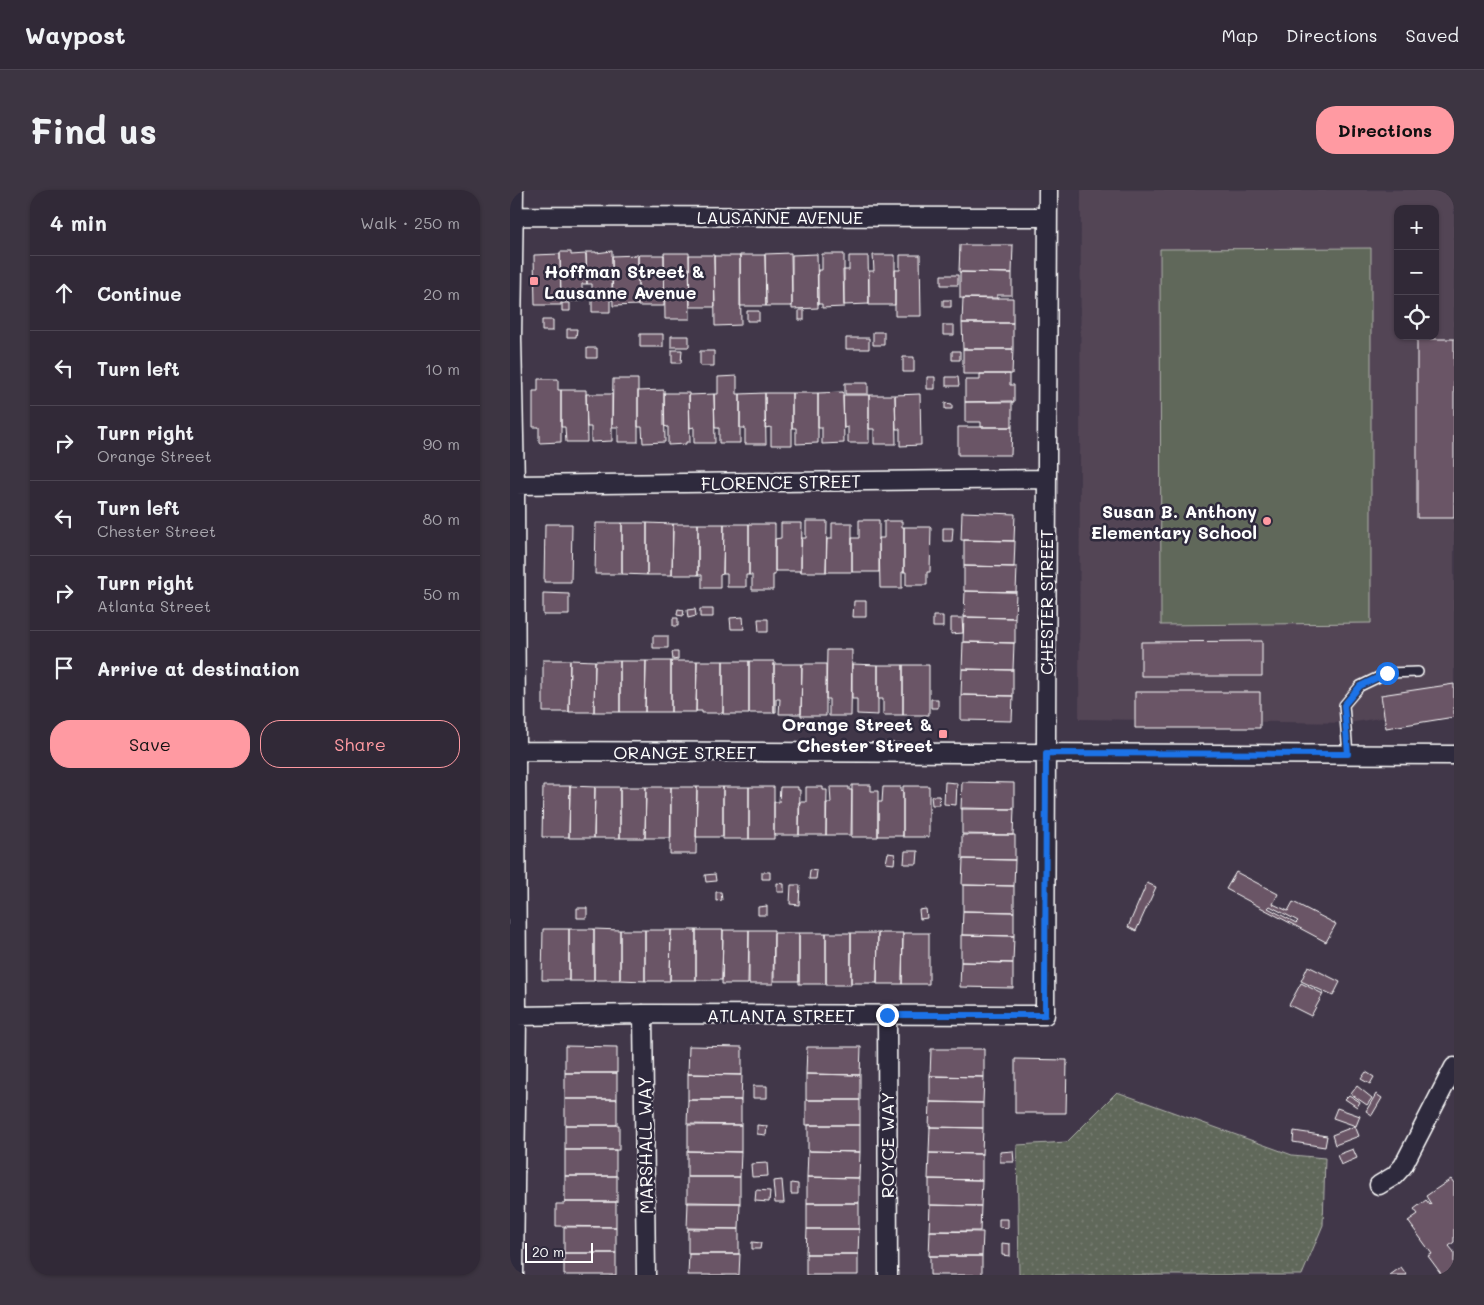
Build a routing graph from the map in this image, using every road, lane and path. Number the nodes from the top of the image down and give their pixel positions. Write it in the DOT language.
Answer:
graph roads {
  1 [pos="514,190"];
  2 [pos="1048,190"];
  3 [pos="512,217"];
  4 [pos="1048,217"];
  5 [pos="511,338"];
  6 [pos="1047,478"];
  7 [pos="515,485"];
  8 [pos="1418,672"];
  9 [pos="516,751"];
  10 [pos="1046,753"];
  11 [pos="1348,754"];
  12 [pos="1454,755"];
  13 [pos="643,1014"];
  14 [pos="887,1015"];
  15 [pos="1045,1015"];
  16 [pos="517,1016"];
  17 [pos="1454,1067"];
  18 [pos="1379,1185"];
  19 [pos="514,1275"];
  20 [pos="646,1275"];
  21 [pos="888,1275"];
  1 -- 3 [label="street"];
  2 -- 4 [label="street, CHESTER STREET"];
  3 -- 4 [label="street, LAUSANNE AVENUE"];
  3 -- 5 [label="street"];
  4 -- 6 [label="street, CHESTER STREET"];
  5 -- 7 [label="street"];
  6 -- 7 [label="street, FLORENCE STREET"];
  6 -- 10 [label="street, CHESTER STREET"];
  7 -- 9 [label="street"];
  8 -- 11 [label="lane"];
  9 -- 10 [label="street, ORANGE STREET"];
  9 -- 16 [label="street"];
  10 -- 11 [label="street, ORANGE STREET"];
  10 -- 15 [label="street, CHESTER STREET"];
  11 -- 12 [label="street, ORANGE STREET"];
  13 -- 14 [label="street, ATLANTA STREET"];
  13 -- 16 [label="street, ATLANTA STREET"];
  13 -- 20 [label="street, MARSHALL WAY"];
  14 -- 15 [label="street, ATLANTA STREET"];
  14 -- 21 [label="street, ROYCE WAY"];
  16 -- 19 [label="street"];
  17 -- 18 [label="street"];
}
